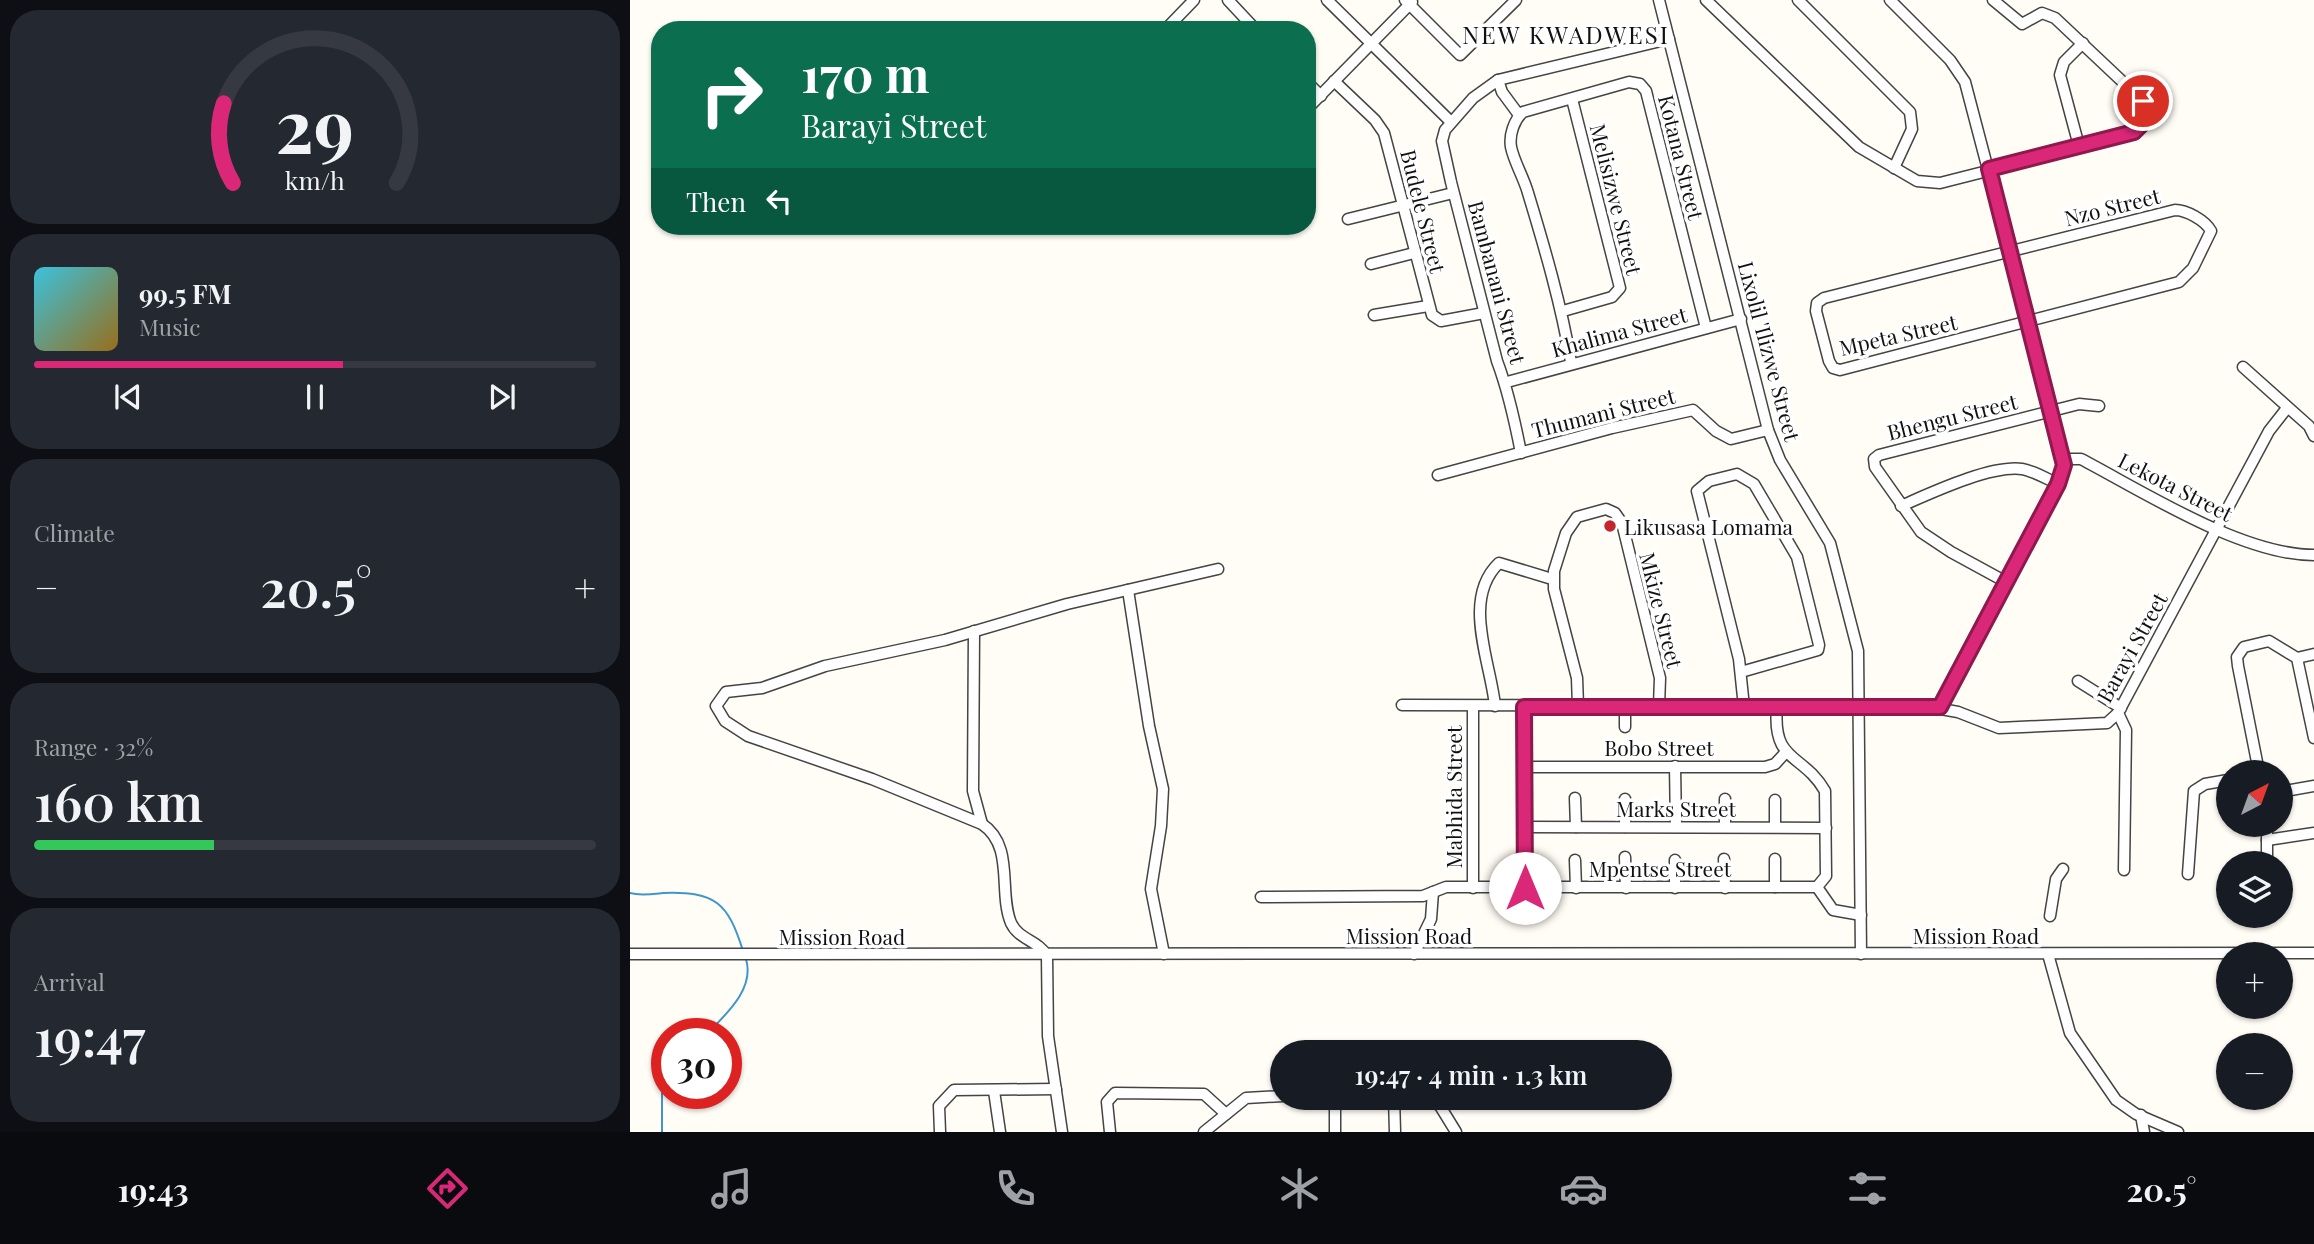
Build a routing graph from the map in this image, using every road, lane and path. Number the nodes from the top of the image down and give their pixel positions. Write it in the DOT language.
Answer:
graph roads {
  1 [pos="1195,0"];
  2 [pos="1228,0"];
  3 [pos="1327,0"];
  4 [pos="1516,0"];
  5 [pos="1659,0"];
  6 [pos="1706,0"];
  7 [pos="1798,0"];
  8 [pos="1890,0"];
  9 [pos="1993,0"];
  10 [pos="1409,1"];
  11 [pos="1174,21"];
  12 [pos="1248,21"];
  13 [pos="1669,39"];
  14 [pos="1371,43"];
  15 [pos="2083,43"];
  16 [pos="1498,80"];
  17 [pos="1334,81"];
  18 [pos="1316,91"];
  19 [pos="1321,96"];
  20 [pos="1572,99"];
  21 [pos="1316,101"];
  22 [pos="1520,115"];
  23 [pos="1450,121"];
  24 [pos="2079,146"];
  25 [pos="1894,168"];
  26 [pos="1989,169"];
  27 [pos="1453,193"];
  28 [pos="1402,207"];
  29 [pos="1348,219"];
  30 [pos="2010,251"];
  31 [pos="1414,253"];
  32 [pos="1371,264"];
  33 [pos="1428,306"];
  34 [pos="1563,311"];
  35 [pos="1484,313"];
  36 [pos="1374,315"];
  37 [pos="1741,319"];
  38 [pos="2028,322"];
  39 [pos="1706,328"];
  40 [pos="1571,362"];
  41 [pos="2243,367"];
  42 [pos="1507,382"];
  43 [pos="2099,406"];
  44 [pos="2287,408"];
  45 [pos="2050,410"];
  46 [pos="1768,430"];
  47 [pos="2314,436"];
  48 [pos="1521,453"];
  49 [pos="2064,459"];
  50 [pos="1438,475"];
  51 [pos="2058,484"];
  52 [pos="1901,506"];
  53 [pos="2216,531"];
  54 [pos="2314,555"];
  55 [pos="1218,569"];
  56 [pos="1552,579"];
  57 [pos="2006,582"];
  58 [pos="1128,590"];
  59 [pos="974,631"];
  60 [pos="2314,654"];
  61 [pos="2297,658"];
  62 [pos="1741,672"];
  63 [pos="2078,681"];
  64 [pos="2311,704"];
  65 [pos="1402,705"];
  66 [pos="1473,706"];
  67 [pos="1495,706"];
  68 [pos="1578,706"];
  69 [pos="1625,706"];
  70 [pos="1659,706"];
  71 [pos="1860,706"];
  72 [pos="1524,707"];
  73 [pos="1744,707"];
  74 [pos="1940,707"];
  75 [pos="1777,708"];
  76 [pos="2120,710"];
  77 [pos="1625,727"];
  78 [pos="2314,738"];
  79 [pos="1786,752"];
  80 [pos="2257,760"];
  81 [pos="1675,766"];
  82 [pos="1525,767"];
  83 [pos="2216,782"];
  84 [pos="2314,786"];
  85 [pos="2293,790"];
  86 [pos="1575,797"];
  87 [pos="1625,799"];
  88 [pos="1725,799"];
  89 [pos="1775,800"];
  90 [pos="982,824"];
  91 [pos="1525,827"];
  92 [pos="1576,827"];
  93 [pos="1625,827"];
  94 [pos="1676,827"];
  95 [pos="1725,827"];
  96 [pos="1775,827"];
  97 [pos="1826,828"];
  98 [pos="2314,834"];
  99 [pos="2267,837"];
  100 [pos="2267,841"];
  101 [pos="2267,851"];
  102 [pos="1625,857"];
  103 [pos="1724,859"];
  104 [pos="1775,859"];
  105 [pos="1575,860"];
  106 [pos="1675,860"];
  107 [pos="2063,869"];
  108 [pos="2124,870"];
  109 [pos="2188,874"];
  110 [pos="1775,887"];
  111 [pos="1817,887"];
  112 [pos="1473,888"];
  113 [pos="1525,888"];
  114 [pos="1576,888"];
  115 [pos="1626,888"];
  116 [pos="1675,888"];
  117 [pos="1725,888"];
  118 [pos="1433,892"];
  119 [pos="1261,897"];
  120 [pos="1861,915"];
  121 [pos="2050,916"];
  122 [pos="2314,953"];
  123 [pos="630,954"];
  124 [pos="1164,954"];
  125 [pos="1414,954"];
  126 [pos="1861,954"];
  127 [pos="2048,954"];
  128 [pos="1047,956"];
  129 [pos="1056,1089"];
  130 [pos="993,1091"];
  131 [pos="1270,1097"];
  132 [pos="1335,1110"];
  133 [pos="1394,1110"];
  134 [pos="1442,1110"];
  135 [pos="1226,1114"];
  136 [pos="2141,1115"];
  137 [pos="940,1132"];
  138 [pos="1000,1132"];
  139 [pos="1062,1132"];
  140 [pos="1110,1132"];
  141 [pos="1204,1132"];
  142 [pos="1335,1132"];
  143 [pos="1395,1132"];
  144 [pos="1456,1132"];
  145 [pos="2144,1132"];
  146 [pos="2178,1132"];
  1 -- 11 [label="street"];
  2 -- 12 [label="street"];
  3 -- 14 [label="street"];
  4 -- 10 [label="street"];
  5 -- 13 [label="street, Lixolil 'Ilizwe Street"];
  6 -- 25 [label="street"];
  7 -- 25 [label="street"];
  8 -- 26 [label="street"];
  9 -- 15 [label="street"];
  10 -- 14 [label="street"];
  13 -- 16 [label="street"];
  13 -- 37 [label="street, Lixolil 'Ilizwe Street"];
  14 -- 17 [label="street"];
  14 -- 23 [label="street"];
  15 -- 24 [label="street"];
  15 -- 24 [label="street"];
  16 -- 22 [label="street"];
  16 -- 23 [label="street"];
  17 -- 19 [label="street"];
  17 -- 28 [label="street, Budele Street"];
  18 -- 19 [label="street"];
  19 -- 21 [label="street"];
  20 -- 22 [label="street, Kotana Street"];
  20 -- 34 [label="street, Melisizwe Street"];
  20 -- 39 [label="street, Kotana Street"];
  22 -- 34 [label="street"];
  23 -- 27 [label="street, Bambanani Street"];
  24 -- 26 [label="street"];
  25 -- 26 [label="street"];
  26 -- 30 [label="street"];
  27 -- 28 [label="street"];
  27 -- 35 [label="street, Bambanani Street"];
  28 -- 29 [label="street"];
  28 -- 31 [label="street, Budele Street"];
  30 -- 38 [label="street"];
  30 -- 38 [label="street, Nzo Street"];
  30 -- 38 [label="street, Mpeta Street"];
  31 -- 32 [label="street"];
  31 -- 33 [label="street, Budele Street"];
  33 -- 35 [label="street, Budele Street"];
  33 -- 36 [label="street"];
  34 -- 40 [label="street"];
  35 -- 42 [label="street, Bambanani Street"];
  37 -- 39 [label="street, Khalima Street"];
  37 -- 46 [label="street, Lixolil 'Ilizwe Street"];
  38 -- 45 [label="street"];
  39 -- 40 [label="street, Khalima Street"];
  40 -- 42 [label="street, Khalima Street"];
  41 -- 44 [label="street"];
  42 -- 48 [label="street, Bambanani Street"];
  43 -- 45 [label="street, Bhengu Street"];
  44 -- 47 [label="street"];
  44 -- 53 [label="street, Barayi Street"];
  45 -- 49 [label="street"];
  45 -- 52 [label="street, Bhengu Street"];
  46 -- 48 [label="street, Thumani Street"];
  46 -- 71 [label="street, Lixolil 'Ilizwe Street"];
  48 -- 50 [label="street, Thumani Street"];
  49 -- 51 [label="street"];
  49 -- 53 [label="street, Lekota Street"];
  51 -- 52 [label="street"];
  51 -- 57 [label="street"];
  52 -- 57 [label="street, Bhengu Street"];
  53 -- 54 [label="street, Lekota Street"];
  53 -- 76 [label="street, Barayi Street"];
  55 -- 58 [label="street"];
  56 -- 67 [label="street"];
  56 -- 68 [label="street"];
  56 -- 70 [label="street, Mkize Street"];
  57 -- 74 [label="street"];
  58 -- 59 [label="street"];
  58 -- 124 [label="street"];
  59 -- 90 [label="street"];
  59 -- 90 [label="street"];
  60 -- 61 [label="street"];
  61 -- 64 [label="street"];
  61 -- 80 [label="street"];
  62 -- 62 [label="street"];
  62 -- 73 [label="street"];
  63 -- 76 [label="street"];
  64 -- 78 [label="street"];
  65 -- 66 [label="street, Barayi Street"];
  66 -- 67 [label="street, Barayi Street"];
  66 -- 112 [label="street, Mabhida Street"];
  67 -- 72 [label="street, Barayi Street"];
  68 -- 69 [label="street, Barayi Street"];
  68 -- 72 [label="street, Barayi Street"];
  69 -- 70 [label="street, Barayi Street"];
  69 -- 77 [label="street"];
  70 -- 73 [label="street, Barayi Street"];
  71 -- 74 [label="street, Barayi Street"];
  71 -- 75 [label="street, Barayi Street"];
  71 -- 120 [label="street, Lixolil 'Ilizwe Street"];
  72 -- 82 [label="street"];
  73 -- 75 [label="street, Barayi Street"];
  74 -- 76 [label="street, Barayi Street"];
  75 -- 79 [label="street"];
  76 -- 108 [label="street"];
  79 -- 81 [label="street, Bobo Street"];
  79 -- 97 [label="street"];
  81 -- 82 [label="street, Bobo Street"];
  81 -- 94 [label="street"];
  82 -- 91 [label="street"];
  83 -- 109 [label="street"];
  84 -- 85 [label="street"];
  86 -- 92 [label="street"];
  87 -- 93 [label="street"];
  88 -- 95 [label="street"];
  89 -- 96 [label="street"];
  90 -- 128 [label="street"];
  91 -- 92 [label="street, Marks Street"];
  91 -- 113 [label="street"];
  92 -- 93 [label="street, Marks Street"];
  93 -- 94 [label="street, Marks Street"];
  94 -- 95 [label="street, Marks Street"];
  95 -- 96 [label="street, Marks Street"];
  96 -- 97 [label="street, Marks Street"];
  97 -- 111 [label="street"];
  98 -- 100 [label="street"];
  99 -- 100 [label="street"];
  100 -- 101 [label="street"];
  102 -- 115 [label="street"];
  103 -- 117 [label="street"];
  104 -- 110 [label="street"];
  105 -- 114 [label="street"];
  106 -- 116 [label="street"];
  107 -- 121 [label="street"];
  110 -- 111 [label="street, Mpentse Street"];
  110 -- 117 [label="street, Mpentse Street"];
  111 -- 120 [label="street"];
  112 -- 113 [label="street, Mpentse Street"];
  112 -- 118 [label="street, Mpentse Street"];
  113 -- 114 [label="street, Mpentse Street"];
  114 -- 115 [label="street, Mpentse Street"];
  115 -- 116 [label="street, Mpentse Street"];
  116 -- 117 [label="street, Mpentse Street"];
  118 -- 119 [label="street, Mpentse Street"];
  118 -- 125 [label="street"];
  120 -- 126 [label="street, Lixolil 'Ilizwe Street"];
  122 -- 127 [label="street, Mission Road"];
  123 -- 128 [label="street, Mission Road"];
  124 -- 125 [label="street, Mission Road"];
  124 -- 128 [label="street, Mission Road"];
  125 -- 126 [label="street, Mission Road"];
  126 -- 127 [label="street, Mission Road"];
  127 -- 136 [label="street"];
  128 -- 129 [label="street"];
  129 -- 130 [label="street"];
  129 -- 139 [label="street"];
  130 -- 137 [label="street"];
  130 -- 138 [label="street"];
  131 -- 135 [label="street"];
  132 -- 142 [label="street"];
  133 -- 143 [label="street"];
  134 -- 144 [label="street"];
  135 -- 140 [label="street"];
  135 -- 141 [label="street"];
  136 -- 145 [label="street"];
  136 -- 146 [label="street"];
}
